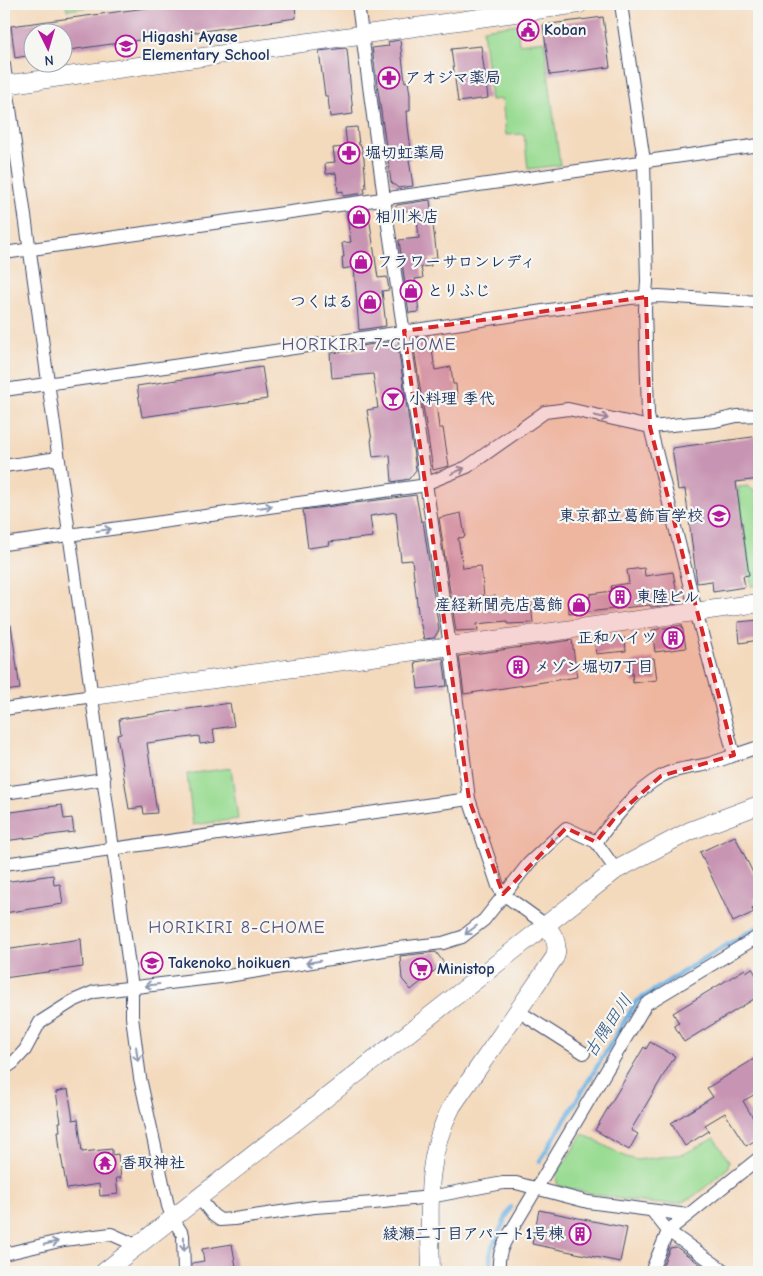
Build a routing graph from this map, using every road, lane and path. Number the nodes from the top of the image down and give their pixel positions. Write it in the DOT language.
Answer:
graph roads {
  1 [pos="358,4"];
  2 [pos="579,4"];
  3 [pos="620,4"];
  4 [pos="362,34"];
  5 [pos="4,65"];
  6 [pos="5,84"];
  7 [pos="759,145"];
  8 [pos="644,161"];
  9 [pos="384,198"];
  10 [pos="30,249"];
  11 [pos="4,253"];
  12 [pos="646,297"];
  13 [pos="759,302"];
  14 [pos="404,331"];
  15 [pos="48,384"];
  16 [pos="4,390"];
  17 [pos="759,415"];
  18 [pos="650,427"];
  19 [pos="58,458"];
  20 [pos="4,466"];
  21 [pos="427,484"];
  22 [pos="69,535"];
  23 [pos="4,544"];
  24 [pos="759,602"];
  25 [pos="696,611"];
  26 [pos="450,646"];
  27 [pos="93,696"];
  28 [pos="4,709"];
  29 [pos="759,747"];
  30 [pos="734,755"];
  31 [pos="104,779"];
  32 [pos="4,793"];
  33 [pos="469,800"];
  34 [pos="759,805"];
  35 [pos="596,842"];
  36 [pos="113,849"];
  37 [pos="4,864"];
  38 [pos="616,870"];
  39 [pos="503,894"];
  40 [pos="546,925"];
  41 [pos="759,936"];
  42 [pos="132,988"];
  43 [pos="518,1011"];
  44 [pos="584,1053"];
  45 [pos="4,1069"];
  46 [pos="759,1158"];
  47 [pos="535,1189"];
  48 [pos="430,1197"];
  49 [pos="199,1198"];
  50 [pos="652,1211"];
  51 [pos="688,1215"];
  52 [pos="173,1219"];
  53 [pos="668,1231"];
  54 [pos="138,1246"];
  55 [pos="4,1254"];
  56 [pos="104,1272"];
  57 [pos="184,1272"];
  58 [pos="431,1272"];
  59 [pos="499,1272"];
  60 [pos="651,1272"];
  61 [pos="726,1272"];
  1 -- 4 [label="street"];
  2 -- 4 [label="street"];
  3 -- 8 [label="street"];
  4 -- 6 [label="street"];
  4 -- 9 [label="street"];
  5 -- 6 [label="street"];
  6 -- 10 [label="street"];
  7 -- 8 [label="street"];
  8 -- 9 [label="street"];
  8 -- 12 [label="street"];
  9 -- 10 [label="street"];
  9 -- 14 [label="street"];
  10 -- 11 [label="street"];
  10 -- 15 [label="street"];
  12 -- 13 [label="street"];
  12 -- 14 [label="street"];
  12 -- 18 [label="street"];
  14 -- 15 [label="street"];
  14 -- 21 [label="street"];
  15 -- 16 [label="street"];
  15 -- 19 [label="street"];
  17 -- 18 [label="street"];
  21 -- 18 [label="street, one-way"];
  18 -- 25 [label="street"];
  19 -- 20 [label="street"];
  19 -- 22 [label="street"];
  22 -- 21 [label="street, one-way"];
  21 -- 26 [label="street"];
  22 -- 23 [label="street"];
  22 -- 27 [label="street"];
  24 -- 25 [label="street"];
  25 -- 26 [label="street"];
  25 -- 30 [label="street"];
  26 -- 27 [label="street"];
  26 -- 33 [label="street"];
  27 -- 28 [label="street"];
  27 -- 31 [label="street"];
  29 -- 30 [label="street"];
  30 -- 35 [label="street"];
  31 -- 32 [label="street"];
  31 -- 36 [label="street"];
  33 -- 36 [label="street"];
  33 -- 39 [label="street"];
  34 -- 38 [label="street"];
  35 -- 38 [label="street"];
  35 -- 39 [label="street, one-way"];
  36 -- 37 [label="street"];
  36 -- 42 [label="street"];
  38 -- 40 [label="street"];
  39 -- 40 [label="street"];
  39 -- 42 [label="street, one-way"];
  40 -- 43 [label="street"];
  40 -- 49 [label="street"];
  41 -- 47 [label="street"];
  42 -- 45 [label="street"];
  42 -- 52 [label="street, one-way"];
  43 -- 44 [label="street"];
  43 -- 48 [label="street"];
  46 -- 51 [label="street"];
  47 -- 48 [label="street"];
  47 -- 50 [label="street"];
  47 -- 59 [label="street"];
  48 -- 49 [label="street"];
  48 -- 58 [label="street"];
  49 -- 52 [label="street"];
  50 -- 51 [label="street"];
  50 -- 53 [label="street"];
  51 -- 53 [label="street"];
  52 -- 54 [label="street"];
  52 -- 57 [label="street, one-way"];
  53 -- 60 [label="street"];
  53 -- 61 [label="street"];
  55 -- 54 [label="street, one-way"];
  54 -- 56 [label="street"];
}
